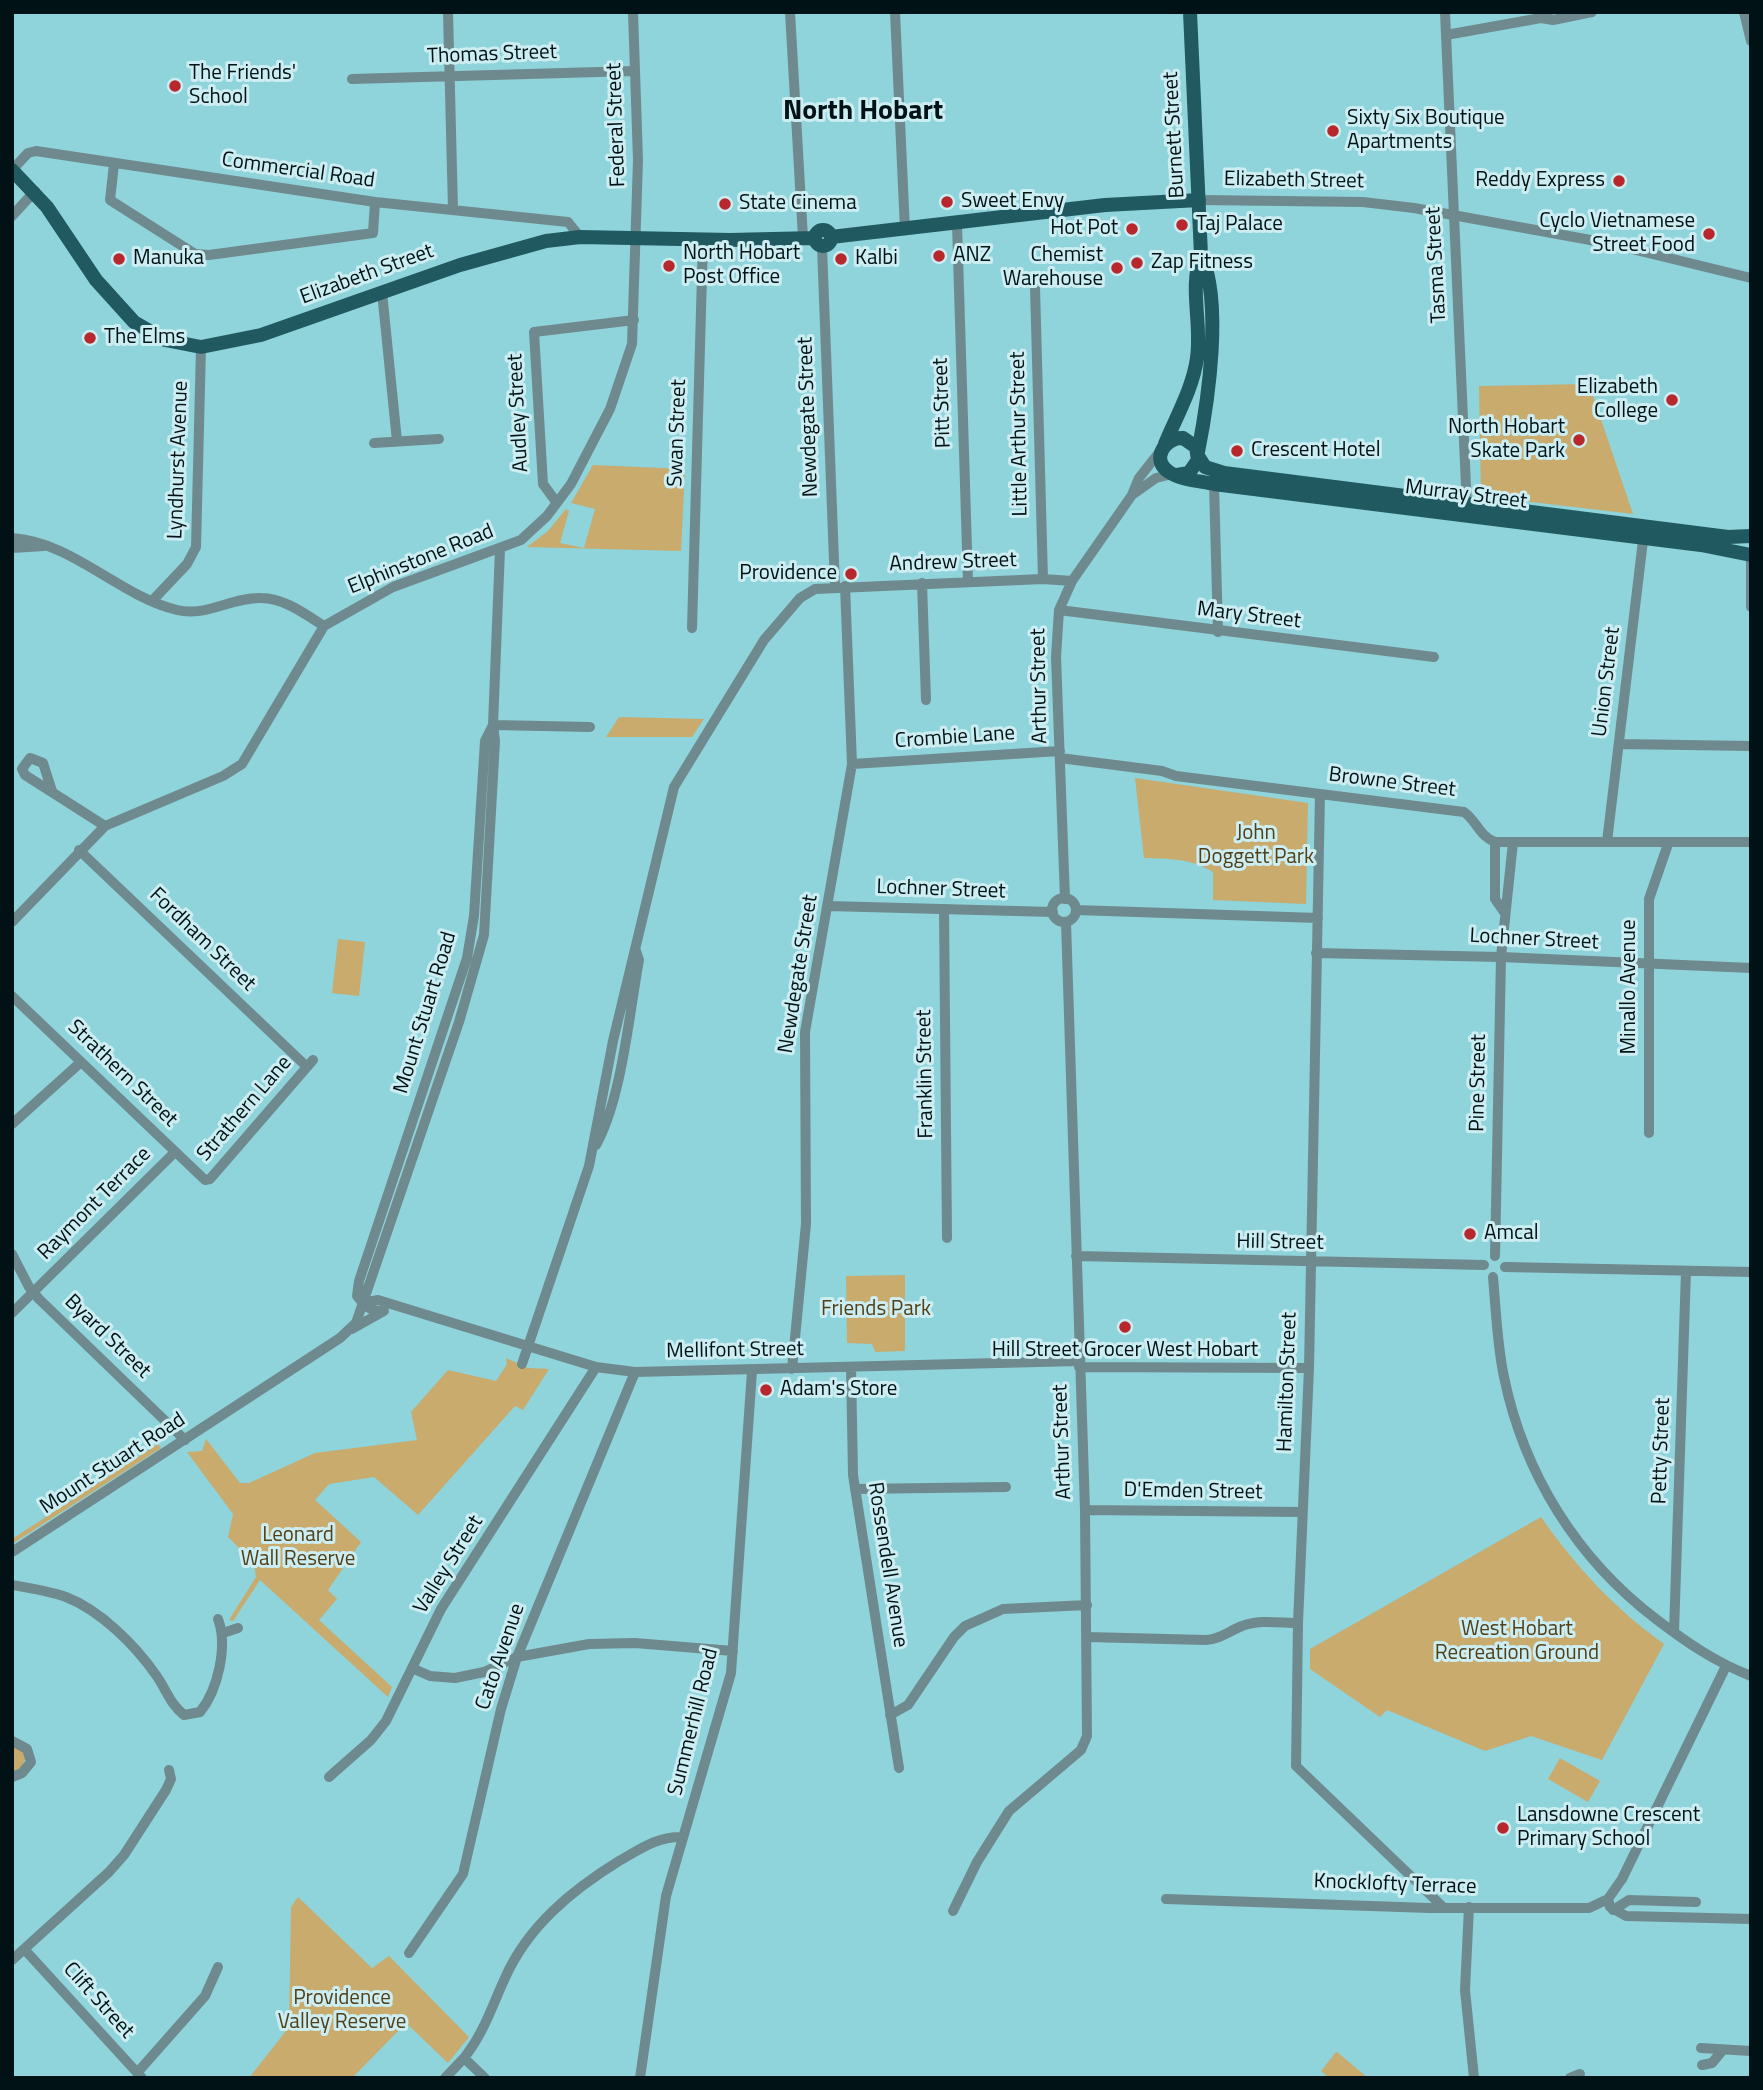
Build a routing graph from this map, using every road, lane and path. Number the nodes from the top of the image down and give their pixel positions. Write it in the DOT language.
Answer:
graph roads {
  1 [pos="448,12"];
  2 [pos="633,12"];
  3 [pos="790,12"];
  4 [pos="895,12"];
  5 [pos="1190,12"];
  6 [pos="1445,12"];
  7 [pos="1592,12"];
  8 [pos="1545,15"];
  9 [pos="1747,16"];
  10 [pos="1446,35"];
  11 [pos="1751,41"];
  12 [pos="634,71"];
  13 [pos="449,75"];
  14 [pos="352,79"];
  15 [pos="114,164"];
  16 [pos="12,170"];
  17 [pos="35,191"];
  18 [pos="1199,200"];
  19 [pos="375,202"];
  20 [pos="453,210"];
  21 [pos="1453,213"];
  22 [pos="12,216"];
  23 [pos="957,224"];
  24 [pos="905,230"];
  25 [pos="580,237"];
  26 [pos="638,237"];
  27 [pos="703,240"];
  28 [pos="818,240"];
  29 [pos="1201,255"];
  30 [pos="1751,278"];
  31 [pos="1035,287"];
  32 [pos="382,292"];
  33 [pos="634,320"];
  34 [pos="201,347"];
  35 [pos="439,439"];
  36 [pos="397,441"];
  37 [pos="374,443"];
  38 [pos="1163,447"];
  39 [pos="1198,454"];
  40 [pos="1175,475"];
  41 [pos="1214,484"];
  42 [pos="1132,495"];
  43 [pos="557,503"];
  44 [pos="1467,510"];
  45 [pos="1644,532"];
  46 [pos="1751,536"];
  47 [pos="12,538"];
  48 [pos="44,546"];
  49 [pos="12,548"];
  50 [pos="500,550"];
  51 [pos="1751,555"];
  52 [pos="1043,579"];
  53 [pos="1072,581"];
  54 [pos="968,582"];
  55 [pos="922,583"];
  56 [pos="840,586"];
  57 [pos="153,600"];
  58 [pos="1751,607"];
  59 [pos="1059,611"];
  60 [pos="324,626"];
  61 [pos="692,628"];
  62 [pos="1218,632"];
  63 [pos="1434,657"];
  64 [pos="926,700"];
  65 [pos="493,725"];
  66 [pos="590,727"];
  67 [pos="1619,744"];
  68 [pos="1751,746"];
  69 [pos="1060,754"];
  70 [pos="852,764"];
  71 [pos="52,791"];
  72 [pos="1320,794"];
  73 [pos="105,826"];
  74 [pos="1495,842"];
  75 [pos="1513,842"];
  76 [pos="1607,842"];
  77 [pos="1751,842"];
  78 [pos="1668,844"];
  79 [pos="79,850"];
  80 [pos="1065,899"];
  81 [pos="828,906"];
  82 [pos="944,909"];
  83 [pos="1076,910"];
  84 [pos="1053,912"];
  85 [pos="1504,912"];
  86 [pos="1318,918"];
  87 [pos="12,922"];
  88 [pos="1066,922"];
  89 [pos="1316,953"];
  90 [pos="1501,957"];
  91 [pos="1648,965"];
  92 [pos="1751,968"];
  93 [pos="12,996"];
  94 [pos="306,1061"];
  95 [pos="81,1062"];
  96 [pos="12,1124"];
  97 [pos="1649,1133"];
  98 [pos="175,1152"];
  99 [pos="205,1180"];
  100 [pos="947,1238"];
  101 [pos="12,1254"];
  102 [pos="1076,1256"];
  103 [pos="1495,1256"];
  104 [pos="1310,1263"];
  105 [pos="1484,1265"];
  106 [pos="1505,1267"];
  107 [pos="1686,1271"];
  108 [pos="1751,1272"];
  109 [pos="1493,1277"];
  110 [pos="33,1292"];
  111 [pos="363,1303"];
  112 [pos="400,1309"];
  113 [pos="383,1311"];
  114 [pos="12,1313"];
  115 [pos="350,1330"];
  116 [pos="529,1346"];
  117 [pos="522,1364"];
  118 [pos="1079,1364"];
  119 [pos="596,1367"];
  120 [pos="851,1367"];
  121 [pos="1309,1368"];
  122 [pos="792,1369"];
  123 [pos="752,1371"];
  124 [pos="635,1372"];
  125 [pos="185,1440"];
  126 [pos="1006,1487"];
  127 [pos="855,1489"];
  128 [pos="1084,1510"];
  129 [pos="1302,1512"];
  130 [pos="12,1552"];
  131 [pos="12,1585"];
  132 [pos="1087,1605"];
  133 [pos="218,1619"];
  134 [pos="1298,1623"];
  135 [pos="238,1628"];
  136 [pos="1674,1632"];
  137 [pos="223,1633"];
  138 [pos="1087,1637"];
  139 [pos="733,1651"];
  140 [pos="517,1657"];
  141 [pos="1726,1666"];
  142 [pos="414,1668"];
  143 [pos="1751,1676"];
  144 [pos="890,1714"];
  145 [pos="12,1741"];
  146 [pos="899,1768"];
  147 [pos="169,1770"];
  148 [pos="12,1777"];
  149 [pos="329,1777"];
  150 [pos="683,1837"];
  151 [pos="1166,1899"];
  152 [pos="1608,1899"];
  153 [pos="1696,1902"];
  154 [pos="1469,1907"];
  155 [pos="1444,1908"];
  156 [pos="1614,1910"];
  157 [pos="953,1911"];
  158 [pos="1751,1919"];
  159 [pos="25,1950"];
  160 [pos="409,1953"];
  161 [pos="12,1960"];
  162 [pos="218,1966"];
  163 [pos="1701,2048"];
  164 [pos="1722,2051"];
  165 [pos="1751,2051"];
  166 [pos="464,2058"];
  167 [pos="1702,2065"];
  168 [pos="139,2075"];
  169 [pos="445,2078"];
  170 [pos="485,2078"];
  171 [pos="640,2078"];
  172 [pos="1474,2078"];
  1 -- 13 [label="street"];
  2 -- 12 [label="street, Federal Street"];
  3 -- 28 [label="street, Newdegate Street"];
  4 -- 24 [label="street"];
  5 -- 18 [label="main road, Burnett Street"];
  6 -- 10 [label="street, Tasma Street"];
  7 -- 8 [label="street"];
  8 -- 10 [label="street"];
  9 -- 11 [label="street"];
  10 -- 21 [label="street, Tasma Street"];
  12 -- 13 [label="street, Thomas Street"];
  12 -- 26 [label="street, Federal Street"];
  13 -- 14 [label="street, Thomas Street"];
  13 -- 20 [label="street"];
  15 -- 16 [label="street, Commercial Road"];
  15 -- 19 [label="street, Commercial Road"];
  15 -- 19 [label="street"];
  16 -- 17 [label="main road, Elizabeth Street"];
  17 -- 22 [label="street"];
  17 -- 34 [label="main road, Elizabeth Street"];
  18 -- 21 [label="street, Elizabeth Street"];
  18 -- 23 [label="main road, Elizabeth Street"];
  18 -- 29 [label="main road, Burnett Street"];
  19 -- 20 [label="street, Commercial Road"];
  20 -- 25 [label="street, Commercial Road"];
  21 -- 30 [label="street, Elizabeth Street"];
  21 -- 44 [label="street, Tasma Street"];
  23 -- 24 [label="main road, Elizabeth Street"];
  23 -- 54 [label="street, Pitt Street"];
  24 -- 28 [label="main road, Elizabeth Street"];
  25 -- 26 [label="main road, Elizabeth Street"];
  25 -- 32 [label="main road, Elizabeth Street"];
  26 -- 27 [label="main road, Elizabeth Street"];
  26 -- 33 [label="street, Elphinstone Road"];
  27 -- 28 [label="main road, Elizabeth Street"];
  27 -- 61 [label="street, Swan Street"];
  28 -- 56 [label="street, Newdegate Street"];
  29 -- 38 [label="main road, Burnett Street"];
  29 -- 39 [label="main road, Burnett Street"];
  31 -- 52 [label="street, Little Arthur Street"];
  32 -- 34 [label="main road, Elizabeth Street"];
  32 -- 36 [label="street"];
  33 -- 43 [label="street, Elphinstone Road"];
  33 -- 43 [label="street, Audley Street"];
  34 -- 57 [label="street, Lyndhurst Avenue"];
  35 -- 36 [label="street"];
  36 -- 37 [label="street"];
  38 -- 39 [label="main road"];
  38 -- 40 [label="main road"];
  38 -- 42 [label="street, Arthur Street"];
  39 -- 40 [label="main road"];
  39 -- 44 [label="main road, Murray Street"];
  40 -- 41 [label="main road, Murray Street"];
  40 -- 42 [label="street, Arthur Street"];
  41 -- 44 [label="main road, Murray Street"];
  41 -- 62 [label="street"];
  42 -- 53 [label="street, Arthur Street"];
  43 -- 50 [label="street, Elphinstone Road"];
  44 -- 45 [label="main road, Murray Street"];
  45 -- 46 [label="main road, Murray Street"];
  45 -- 51 [label="main road, Murray Street"];
  45 -- 67 [label="street, Union Street"];
  47 -- 48 [label="street"];
  48 -- 49 [label="street"];
  48 -- 57 [label="street"];
  50 -- 60 [label="street, Elphinstone Road"];
  50 -- 65 [label="street, Mount Stuart Road"];
  51 -- 58 [label="street"];
  52 -- 53 [label="street, Andrew Street"];
  52 -- 54 [label="street, Andrew Street"];
  53 -- 59 [label="street, Arthur Street"];
  54 -- 55 [label="street, Andrew Street"];
  55 -- 56 [label="street, Andrew Street"];
  55 -- 64 [label="street"];
  56 -- 70 [label="street, Newdegate Street"];
  56 -- 116 [label="street, Andrew Street"];
  57 -- 60 [label="street"];
  59 -- 62 [label="street, Mary Street"];
  59 -- 69 [label="street, Arthur Street"];
  60 -- 73 [label="street, Elphinstone Road"];
  62 -- 63 [label="street, Mary Street"];
  65 -- 66 [label="street"];
  65 -- 111 [label="street, Mount Stuart Road"];
  67 -- 68 [label="street"];
  67 -- 76 [label="street, Union Street"];
  69 -- 70 [label="street, Crombie Lane"];
  69 -- 72 [label="street, Browne Street"];
  69 -- 80 [label="street, Arthur Street"];
  70 -- 81 [label="street, Newdegate Street"];
  71 -- 73 [label="street"];
  72 -- 74 [label="street, Browne Street"];
  72 -- 86 [label="street, Hamilton Street"];
  73 -- 79 [label="street, Elphinstone Road"];
  74 -- 75 [label="street"];
  74 -- 85 [label="street, Pine Street"];
  75 -- 76 [label="street"];
  75 -- 85 [label="street, Pine Street"];
  76 -- 78 [label="street"];
  77 -- 78 [label="street"];
  78 -- 91 [label="street, Minallo Avenue"];
  79 -- 87 [label="street, Elphinstone Road"];
  79 -- 94 [label="street, Fordham Street"];
  80 -- 83 [label="street"];
  80 -- 84 [label="street"];
  81 -- 82 [label="street, Lochner Street"];
  81 -- 122 [label="street, Newdegate Street"];
  82 -- 84 [label="street, Lochner Street"];
  82 -- 100 [label="street, Franklin Street"];
  83 -- 86 [label="street"];
  83 -- 88 [label="street"];
  84 -- 88 [label="street"];
  85 -- 90 [label="street, Pine Street"];
  86 -- 89 [label="street, Hamilton Street"];
  88 -- 102 [label="street, Arthur Street"];
  89 -- 90 [label="street, Lochner Street"];
  89 -- 104 [label="street, Hamilton Street"];
  90 -- 91 [label="street, Lochner Street"];
  90 -- 103 [label="street, Pine Street"];
  91 -- 92 [label="street, Lochner Street"];
  91 -- 97 [label="street, Minallo Avenue"];
  93 -- 95 [label="street, Strathern Street"];
  94 -- 99 [label="street, Strathern Lane"];
  95 -- 96 [label="street"];
  95 -- 98 [label="street, Strathern Street"];
  98 -- 99 [label="street, Strathern Street"];
  98 -- 110 [label="street, Raymont Terrace"];
  101 -- 110 [label="street, Byard Street"];
  102 -- 104 [label="street, Hill Street"];
  102 -- 118 [label="street, Arthur Street"];
  103 -- 105 [label="street"];
  103 -- 106 [label="street"];
  104 -- 105 [label="street, Hill Street"];
  104 -- 121 [label="street, Hamilton Street"];
  105 -- 109 [label="street"];
  106 -- 107 [label="street"];
  106 -- 109 [label="street"];
  107 -- 108 [label="street"];
  107 -- 136 [label="street, Petty Street"];
  109 -- 136 [label="street"];
  110 -- 114 [label="street, Raymont Terrace"];
  110 -- 125 [label="street, Byard Street"];
  111 -- 112 [label="street, Mellifont Street"];
  111 -- 113 [label="street, Mellifont Street"];
  111 -- 115 [label="street, Mount Stuart Road"];
  112 -- 113 [label="street, Mellifont Street"];
  112 -- 116 [label="street, Mellifont Street"];
  113 -- 115 [label="street, Mellifont Street"];
  115 -- 125 [label="street, Mount Stuart Road"];
  116 -- 117 [label="street, Andrew Street"];
  116 -- 119 [label="street, Mellifont Street"];
  118 -- 120 [label="street, Mellifont Street"];
  118 -- 121 [label="street, Mellifont Street"];
  118 -- 128 [label="street, Arthur Street"];
  119 -- 124 [label="street, Mellifont Street"];
  119 -- 142 [label="street, Valley Street"];
  120 -- 122 [label="street, Mellifont Street"];
  120 -- 127 [label="street, Rossendell Avenue"];
  121 -- 129 [label="street, Hamilton Street"];
  122 -- 123 [label="street, Mellifont Street"];
  123 -- 124 [label="street, Mellifont Street"];
  123 -- 139 [label="street, Summerhill Road"];
  124 -- 140 [label="street, Cato Avenue"];
  125 -- 130 [label="street, Mount Stuart Road"];
  126 -- 127 [label="street"];
  127 -- 144 [label="street, Rossendell Avenue"];
  128 -- 129 [label="street, D'Emden Street"];
  128 -- 132 [label="street, Arthur Street"];
  129 -- 134 [label="street, Hamilton Street"];
  131 -- 137 [label="street"];
  132 -- 138 [label="street, Arthur Street"];
  132 -- 144 [label="street"];
  133 -- 137 [label="street"];
  134 -- 138 [label="street"];
  134 -- 155 [label="street, Hamilton Street"];
  135 -- 137 [label="street"];
  136 -- 141 [label="street"];
  138 -- 157 [label="street, Arthur Street"];
  139 -- 140 [label="street"];
  139 -- 150 [label="street, Summerhill Road"];
  140 -- 142 [label="street"];
  140 -- 160 [label="street, Cato Avenue"];
  141 -- 143 [label="street"];
  141 -- 152 [label="street"];
  142 -- 149 [label="street, Valley Street"];
  144 -- 146 [label="street, Rossendell Avenue"];
  145 -- 148 [label="street"];
  147 -- 159 [label="street"];
  150 -- 166 [label="street"];
  150 -- 171 [label="street, Summerhill Road"];
  151 -- 155 [label="street, Knocklofty Terrace"];
  152 -- 154 [label="street, Knocklofty Terrace"];
  152 -- 156 [label="street"];
  153 -- 156 [label="street"];
  154 -- 155 [label="street, Knocklofty Terrace"];
  154 -- 172 [label="street"];
  156 -- 158 [label="street"];
  159 -- 161 [label="street"];
  159 -- 168 [label="street, Clift Street"];
  162 -- 168 [label="street"];
  163 -- 164 [label="street"];
  164 -- 165 [label="street"];
  164 -- 167 [label="street"];
  166 -- 169 [label="street"];
  166 -- 170 [label="street"];
}
